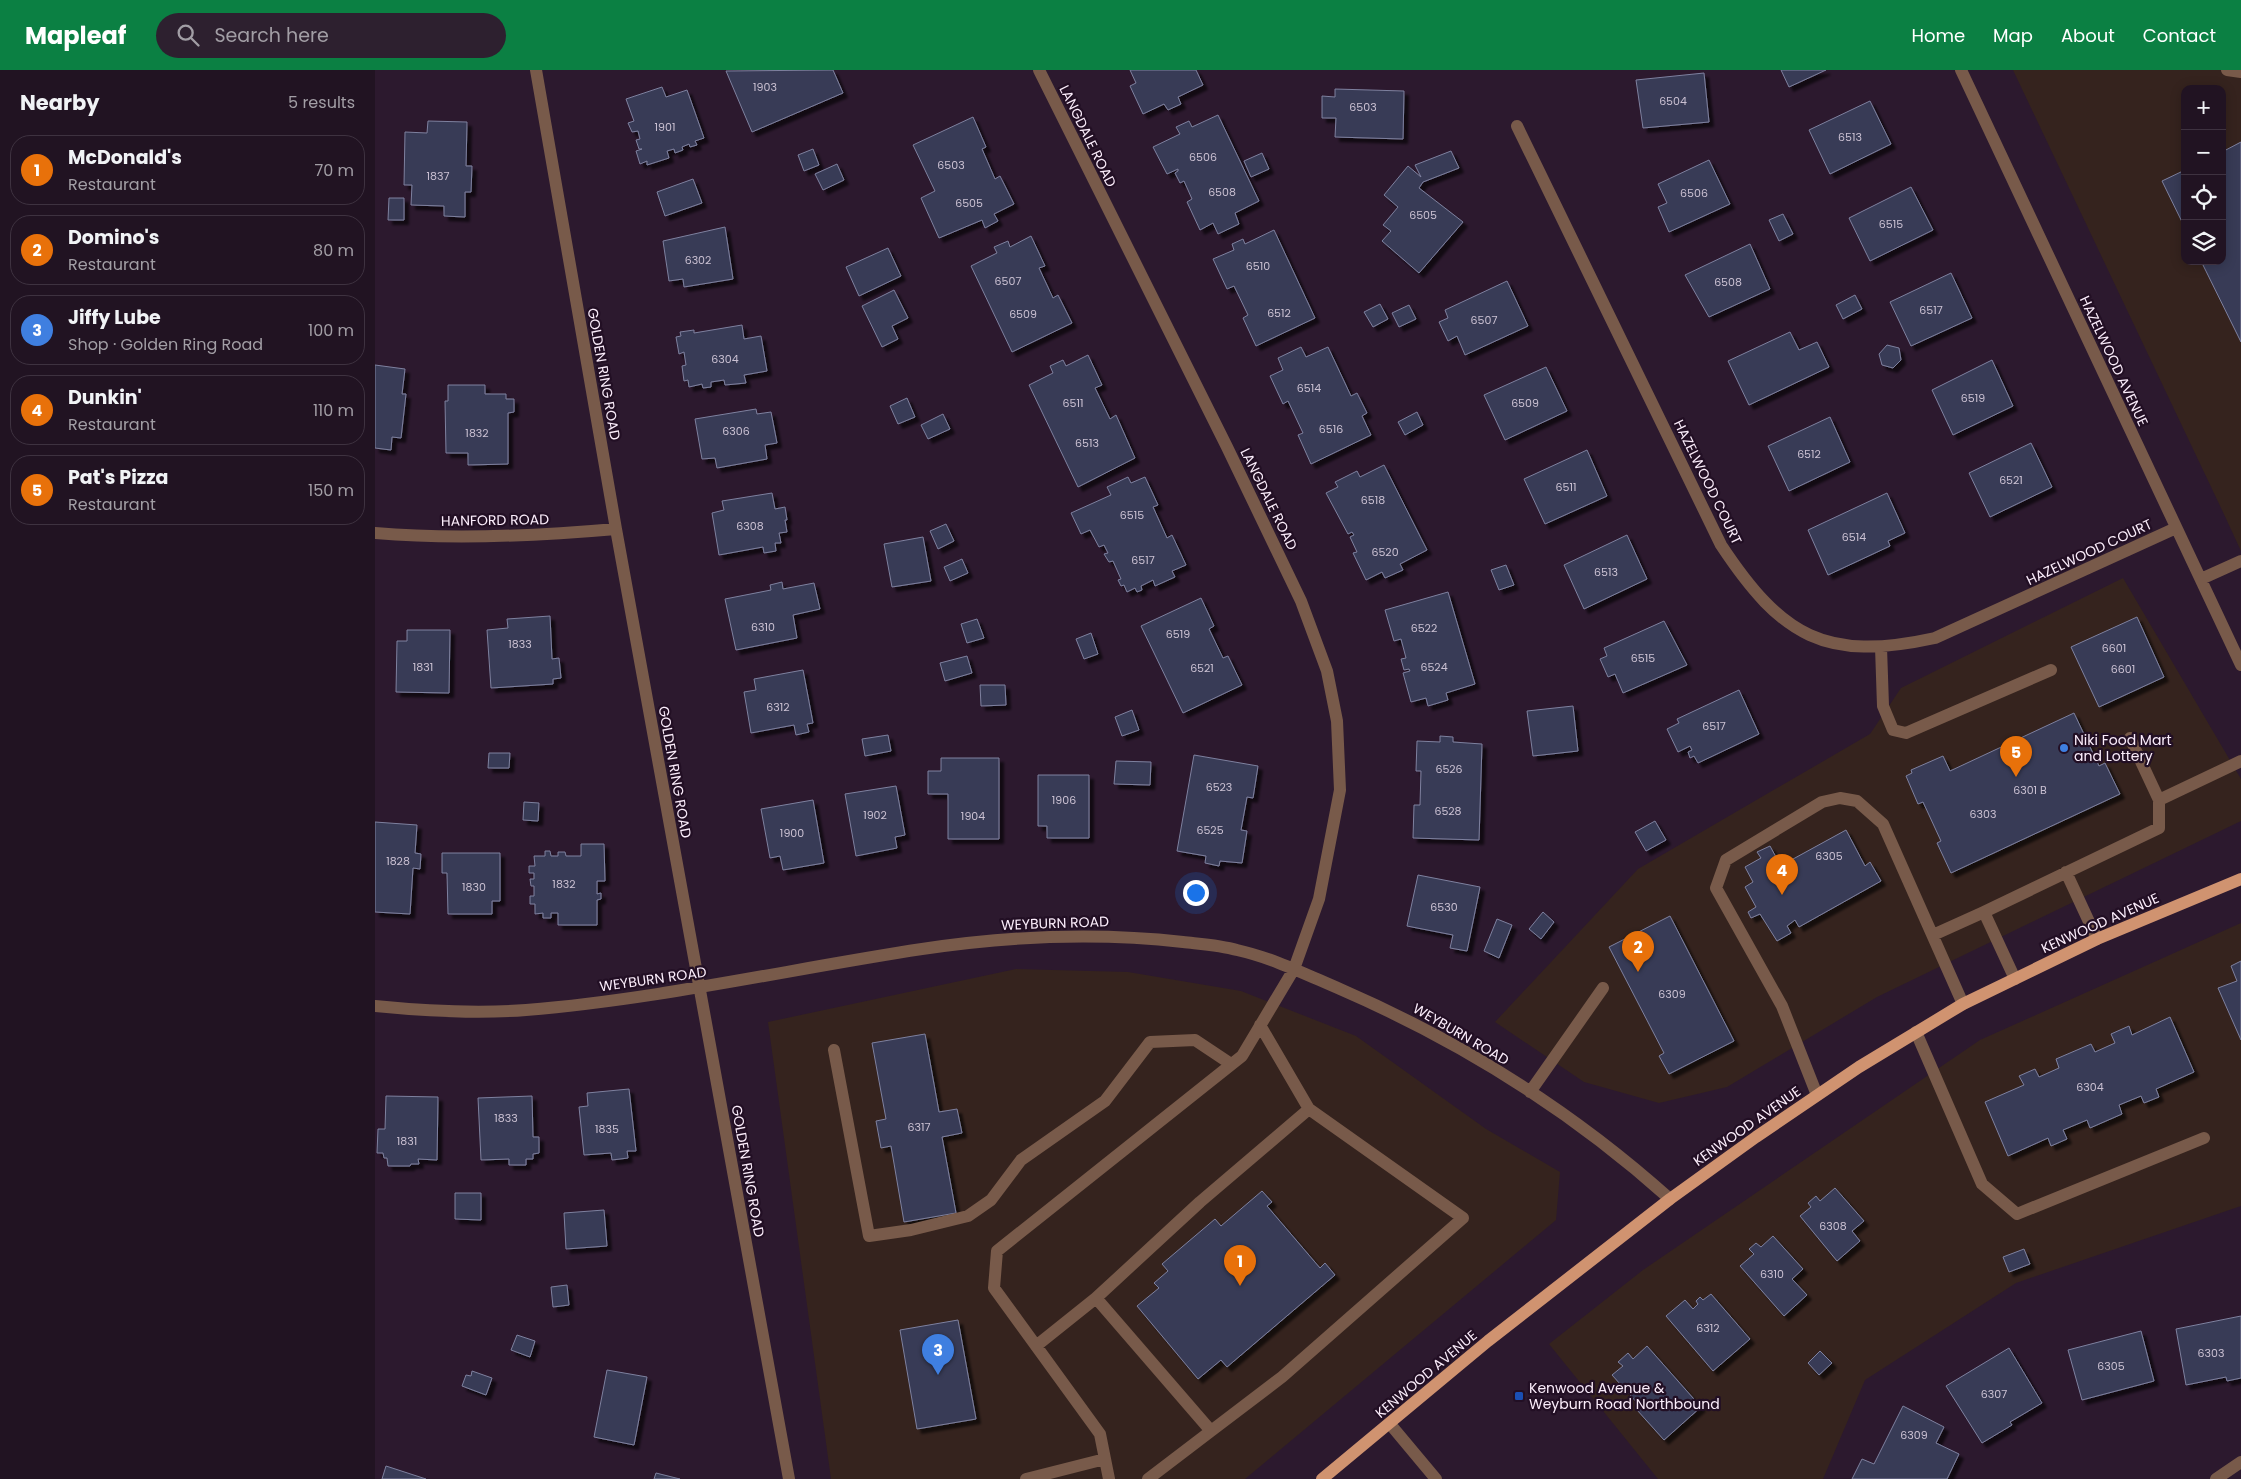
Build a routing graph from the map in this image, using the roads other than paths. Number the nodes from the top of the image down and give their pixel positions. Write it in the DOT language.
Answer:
graph roads {
  1 [pos="536,70"];
  2 [pos="1039,70"];
  3 [pos="1961,70"];
  4 [pos="2227,70"];
  5 [pos="2241,72"];
  6 [pos="1517,126"];
  7 [pos="2176,528"];
  8 [pos="615,529"];
  9 [pos="375,533"];
  10 [pos="2241,561"];
  11 [pos="2201,579"];
  12 [pos="1881,647"];
  13 [pos="2241,665"];
  14 [pos="2051,670"];
  15 [pos="2130,738"];
  16 [pos="2241,761"];
  17 [pos="2159,800"];
  18 [pos="2066,872"];
  19 [pos="2241,879"];
  20 [pos="1984,912"];
  21 [pos="1933,935"];
  22 [pos="2097,938"];
  23 [pos="1294,969"];
  24 [pos="2015,979"];
  25 [pos="699,987"];
  26 [pos="1603,988"];
  27 [pos="1963,1004"];
  28 [pos="375,1006"];
  29 [pos="1260,1025"];
  30 [pos="1916,1032"];
  31 [pos="834,1050"];
  32 [pos="1231,1064"];
  33 [pos="1530,1092"];
  34 [pos="1817,1096"];
  35 [pos="1309,1109"];
  36 [pos="2204,1138"];
  37 [pos="1670,1199"];
  38 [pos="1096,1298"];
  39 [pos="1036,1346"];
  40 [pos="1390,1424"];
  41 [pos="1211,1431"];
  42 [pos="1105,1459"];
  43 [pos="2241,1462"];
  44 [pos="789,1479"];
  45 [pos="1025,1479"];
  46 [pos="1109,1479"];
  47 [pos="1148,1479"];
  48 [pos="1322,1479"];
  49 [pos="1436,1479"];
  50 [pos="2216,1479"];
  1 -- 8 [label="street, GOLDEN RING ROAD"];
  2 -- 23 [label="street, LANGDALE ROAD"];
  3 -- 7 [label="street, HAZELWOOD AVENUE"];
  4 -- 5 [label="street"];
  6 -- 12 [label="street, HAZELWOOD COURT"];
  7 -- 11 [label="street, HAZELWOOD AVENUE"];
  7 -- 12 [label="street, HAZELWOOD COURT"];
  8 -- 9 [label="street, HANFORD ROAD"];
  8 -- 25 [label="street, GOLDEN RING ROAD"];
  10 -- 11 [label="street"];
  11 -- 13 [label="street, HAZELWOOD AVENUE"];
  12 -- 14 [label="street"];
  15 -- 17 [label="street"];
  16 -- 17 [label="street"];
  17 -- 18 [label="street"];
  18 -- 20 [label="street"];
  18 -- 22 [label="street"];
  19 -- 22 [label="main road, KENWOOD AVENUE"];
  20 -- 21 [label="street"];
  20 -- 24 [label="street"];
  21 -- 27 [label="street"];
  21 -- 34 [label="street"];
  22 -- 24 [label="main road, KENWOOD AVENUE"];
  23 -- 25 [label="street, WEYBURN ROAD"];
  23 -- 29 [label="street, LANGDALE ROAD"];
  23 -- 33 [label="street, WEYBURN ROAD"];
  24 -- 27 [label="main road, KENWOOD AVENUE"];
  25 -- 28 [label="street, WEYBURN ROAD"];
  25 -- 44 [label="street, GOLDEN RING ROAD"];
  26 -- 33 [label="street"];
  27 -- 30 [label="main road, KENWOOD AVENUE"];
  29 -- 32 [label="street, LANGDALE ROAD"];
  29 -- 35 [label="street"];
  30 -- 34 [label="main road, KENWOOD AVENUE"];
  30 -- 36 [label="street"];
  31 -- 32 [label="street"];
  32 -- 39 [label="street, LANGDALE ROAD"];
  33 -- 37 [label="street, WEYBURN ROAD"];
  34 -- 37 [label="main road, KENWOOD AVENUE"];
  35 -- 38 [label="street"];
  35 -- 41 [label="street"];
  37 -- 40 [label="main road, KENWOOD AVENUE"];
  38 -- 39 [label="street"];
  38 -- 41 [label="street"];
  39 -- 42 [label="street, LANGDALE ROAD"];
  40 -- 48 [label="main road, KENWOOD AVENUE"];
  40 -- 49 [label="street"];
  41 -- 47 [label="street"];
  42 -- 45 [label="street"];
  42 -- 46 [label="street, LANGDALE ROAD"];
  43 -- 50 [label="street"];
}
